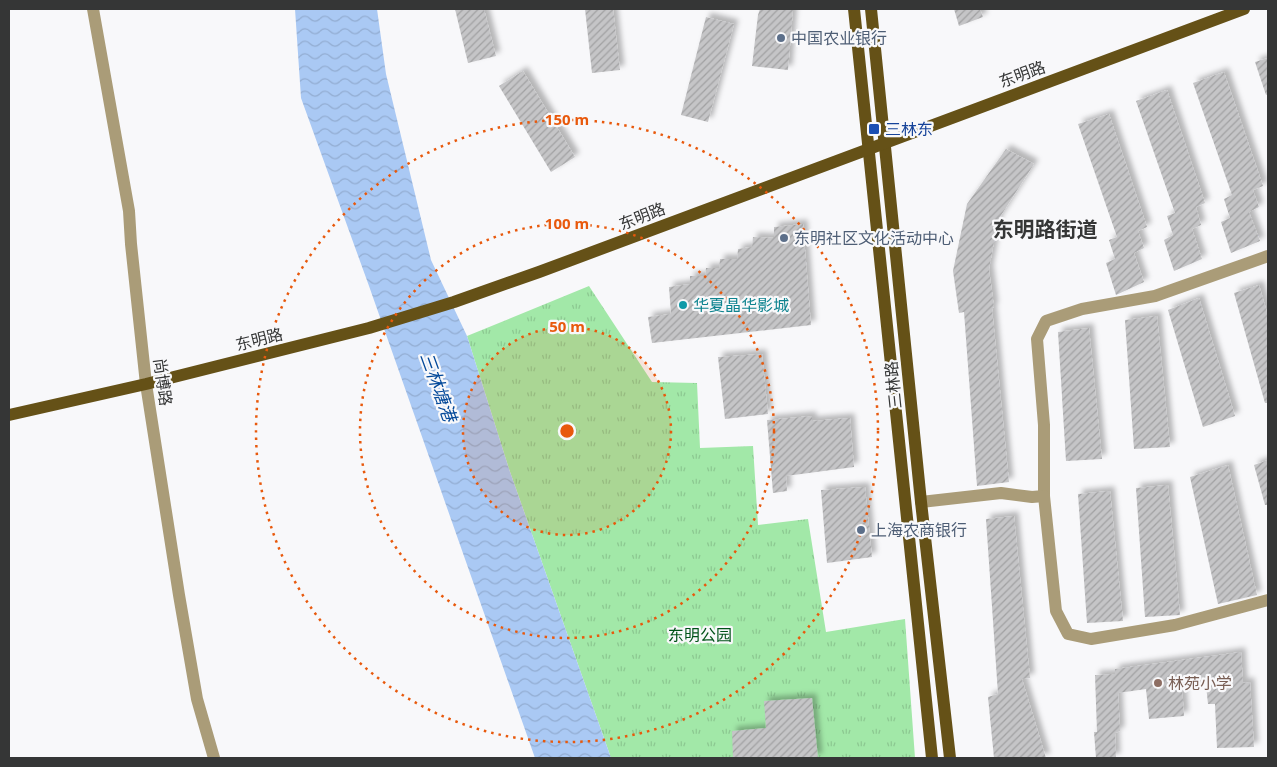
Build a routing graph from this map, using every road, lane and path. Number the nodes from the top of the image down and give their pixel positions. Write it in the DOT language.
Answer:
graph roads {
  1 [pos="93,9"];
  2 [pos="854,9"];
  3 [pos="871,9"];
  4 [pos="1244,9"];
  5 [pos="884,142"];
  6 [pos="868,149"];
  7 [pos="1268,256"];
  8 [pos="146,384"];
  9 [pos="9,415"];
  10 [pos="1044,496"];
  11 [pos="921,502"];
  12 [pos="1268,600"];
  13 [pos="214,758"];
  14 [pos="932,758"];
  15 [pos="950,758"];
  1 -- 8 [label="street, 尚博路"];
  2 -- 6 [label="main road, 三林路"];
  3 -- 5 [label="main road, 三林路"];
  4 -- 5 [label="main road, 东明路"];
  5 -- 6 [label="main road, 东明路"];
  5 -- 11 [label="main road, 三林路"];
  6 -- 8 [label="main road, 东明路"];
  6 -- 14 [label="main road, 三林路"];
  7 -- 10 [label="street"];
  8 -- 9 [label="main road, 东明路"];
  8 -- 13 [label="street, 尚博路"];
  10 -- 11 [label="street"];
  10 -- 12 [label="street"];
  11 -- 15 [label="main road, 三林路"];
}
